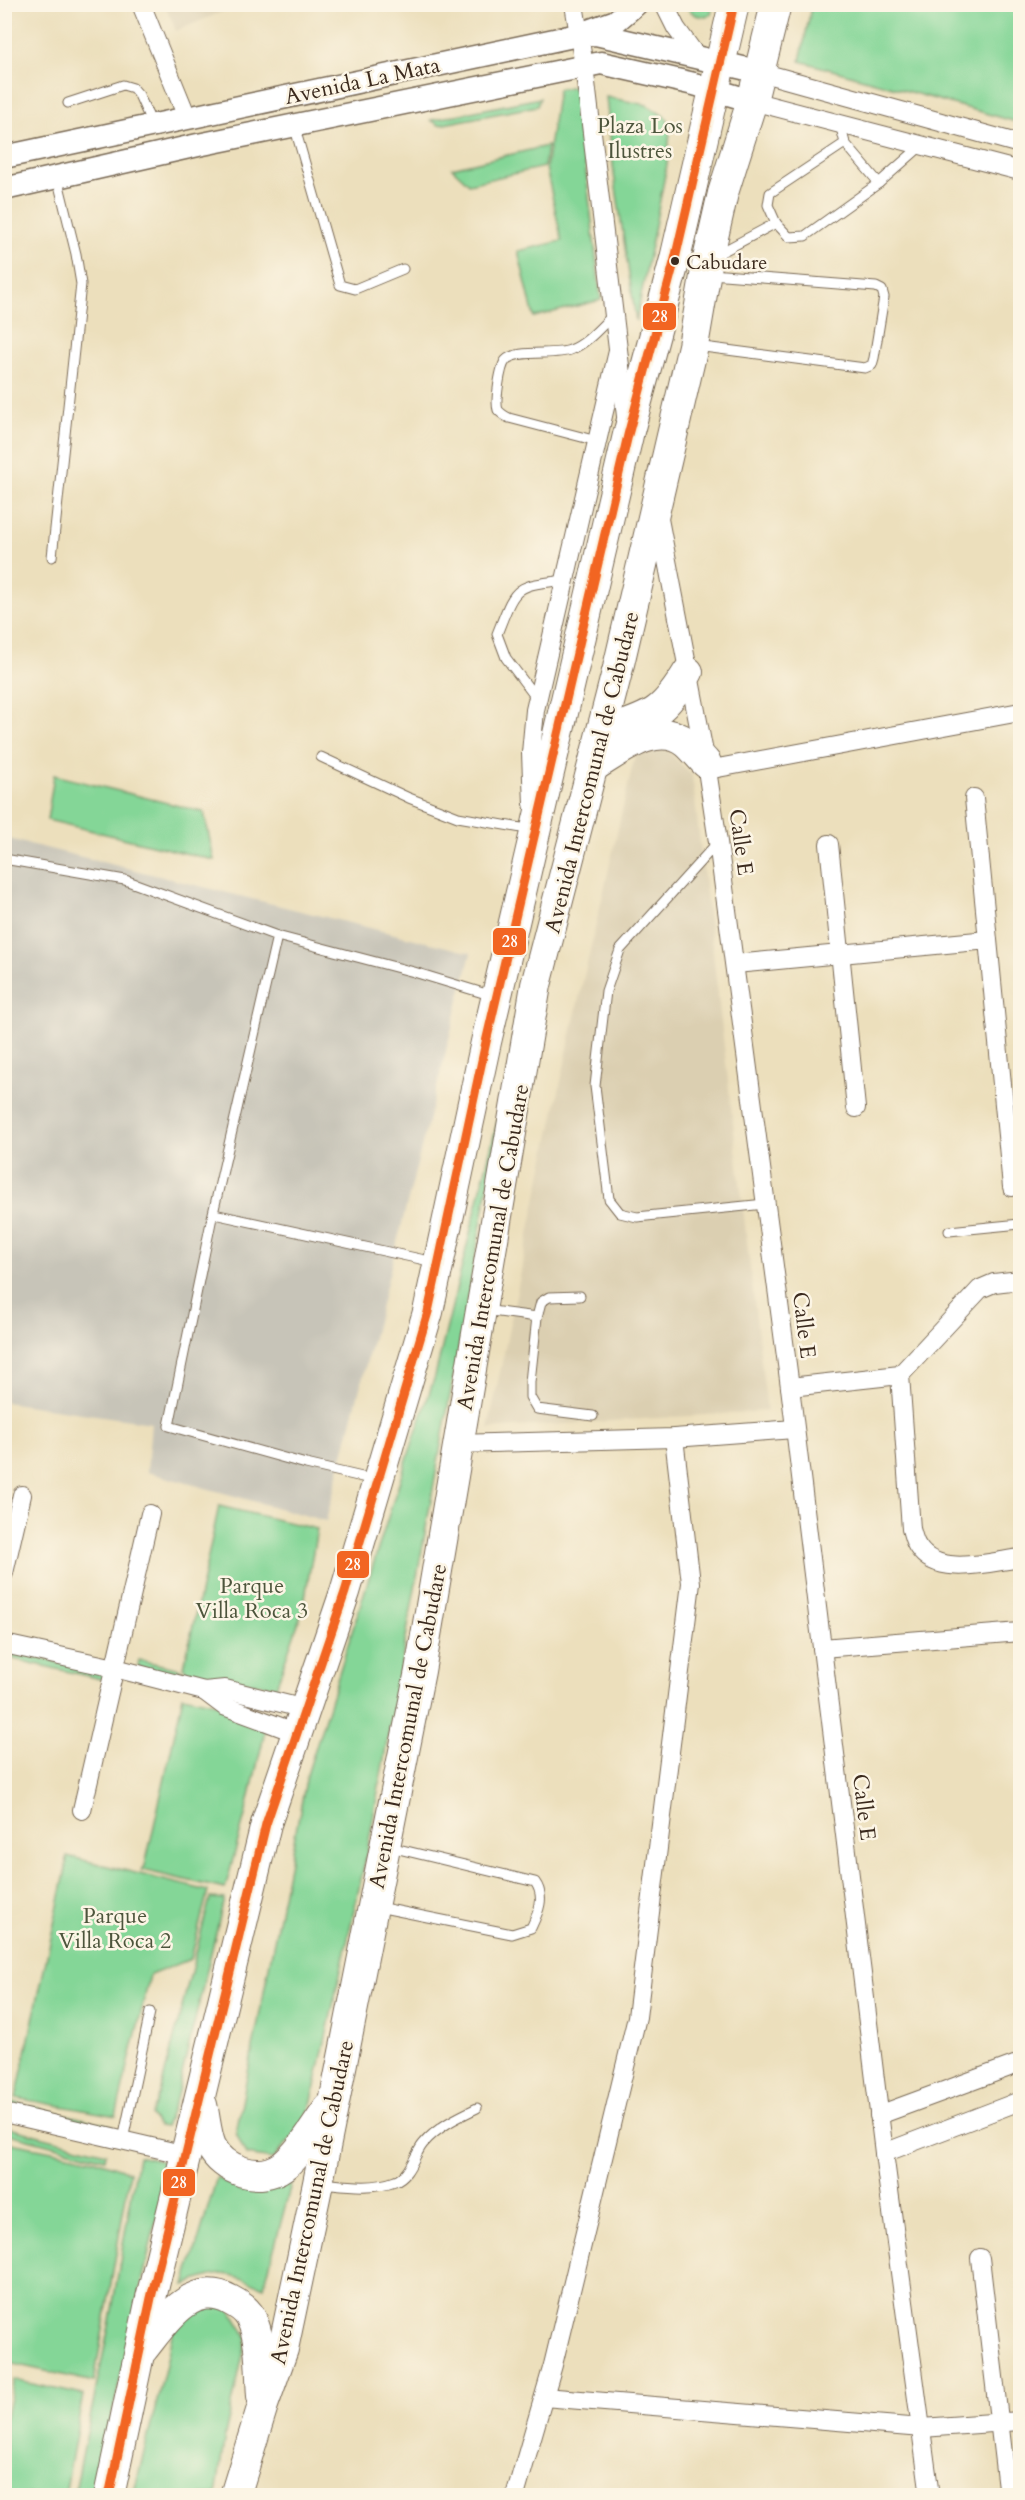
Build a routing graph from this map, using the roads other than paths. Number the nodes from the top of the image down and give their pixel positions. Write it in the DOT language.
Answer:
graph roads {
  1 [pos="141,4"];
  2 [pos="574,4"];
  3 [pos="636,4"];
  4 [pos="664,4"];
  5 [pos="734,4"];
  6 [pos="776,4"];
  7 [pos="578,35"];
  8 [pos="584,66"];
  9 [pos="710,69"];
  10 [pos="760,72"];
  11 [pos="752,101"];
  12 [pos="68,103"];
  13 [pos="187,117"];
  14 [pos="152,124"];
  15 [pos="840,124"];
  16 [pos="294,126"];
  17 [pos="844,143"];
  18 [pos="1020,144"];
  19 [pos="922,145"];
  20 [pos="4,157"];
  21 [pos="1020,171"];
  22 [pos="57,177"];
  23 [pos="879,183"];
  24 [pos="4,189"];
  25 [pos="776,223"];
  26 [pos="707,266"];
  27 [pos="403,269"];
  28 [pos="614,314"];
  29 [pos="693,346"];
  30 [pos="618,351"];
  31 [pos="628,435"];
  32 [pos="597,441"];
  33 [pos="656,506"];
  34 [pos="52,557"];
  35 [pos="565,580"];
  36 [pos="688,672"];
  37 [pos="537,699"];
  38 [pos="1020,712"];
  39 [pos="603,732"];
  40 [pos="321,757"];
  41 [pos="594,766"];
  42 [pos="707,767"];
  43 [pos="974,798"];
  44 [pos="534,833"];
  45 [pos="718,842"];
  46 [pos="829,844"];
  47 [pos="4,859"];
  48 [pos="277,936"];
  49 [pos="988,940"];
  50 [pos="842,954"];
  51 [pos="735,964"];
  52 [pos="497,998"];
  53 [pos="855,1108"];
  54 [pos="1012,1187"];
  55 [pos="765,1204"];
  56 [pos="213,1214"];
  57 [pos="1020,1224"];
  58 [pos="949,1231"];
  59 [pos="439,1263"];
  60 [pos="1020,1280"];
  61 [pos="580,1296"];
  62 [pos="481,1310"];
  63 [pos="537,1317"];
  64 [pos="900,1375"];
  65 [pos="790,1387"];
  66 [pos="593,1416"];
  67 [pos="794,1429"];
  68 [pos="674,1438"];
  69 [pos="458,1444"];
  70 [pos="378,1481"];
  71 [pos="22,1495"];
  72 [pos="150,1514"];
  73 [pos="1020,1558"];
  74 [pos="4,1573"];
  75 [pos="1020,1632"];
  76 [pos="4,1644"];
  77 [pos="822,1648"];
  78 [pos="115,1668"];
  79 [pos="204,1690"];
  80 [pos="301,1721"];
  81 [pos="82,1810"];
  82 [pos="385,1846"];
  83 [pos="372,1906"];
  84 [pos="150,2012"];
  85 [pos="1020,2063"];
  86 [pos="201,2096"];
  87 [pos="1020,2102"];
  88 [pos="332,2105"];
  89 [pos="477,2108"];
  90 [pos="4,2113"];
  91 [pos="879,2115"];
  92 [pos="123,2140"];
  93 [pos="884,2153"];
  94 [pos="186,2155"];
  95 [pos="318,2183"];
  96 [pos="980,2258"];
  97 [pos="140,2353"];
  98 [pos="544,2397"];
  99 [pos="263,2405"];
  100 [pos="1020,2421"];
  101 [pos="999,2423"];
  102 [pos="922,2428"];
  103 [pos="109,2496"];
  104 [pos="235,2496"];
  105 [pos="515,2496"];
  106 [pos="930,2496"];
  107 [pos="1008,2496"];
  1 -- 13 [label="street"];
  2 -- 7 [label="street"];
  3 -- 7 [label="street"];
  4 -- 9 [label="street"];
  5 -- 9 [label="highway, Avenida Intercomunal de Cabudare"];
  6 -- 10 [label="highway, Avenida Intercomunal de Cabudare"];
  7 -- 8 [label="street"];
  7 -- 9 [label="street, Avenida La Mata"];
  7 -- 13 [label="street, Avenida La Mata"];
  8 -- 9 [label="street, Avenida La Mata"];
  8 -- 16 [label="street, Avenida La Mata"];
  8 -- 28 [label="street"];
  9 -- 10 [label="street"];
  9 -- 11 [label="street"];
  9 -- 31 [label="highway, Avenida Intercomunal de Cabudare"];
  10 -- 11 [label="highway, Avenida Intercomunal de Cabudare"];
  10 -- 18 [label="street"];
  11 -- 15 [label="street"];
  11 -- 26 [label="highway, Avenida Intercomunal de Cabudare"];
  12 -- 14 [label="lane"];
  13 -- 14 [label="street, Avenida La Mata"];
  14 -- 20 [label="street, Avenida La Mata"];
  15 -- 17 [label="lane"];
  15 -- 19 [label="street"];
  16 -- 22 [label="street, Avenida La Mata"];
  16 -- 27 [label="lane"];
  17 -- 23 [label="lane"];
  17 -- 25 [label="lane"];
  19 -- 21 [label="street"];
  19 -- 23 [label="lane"];
  22 -- 24 [label="street, Avenida La Mata"];
  22 -- 34 [label="lane"];
  23 -- 25 [label="lane"];
  25 -- 26 [label="lane"];
  26 -- 29 [label="highway, Avenida Intercomunal de Cabudare"];
  26 -- 29 [label="lane"];
  28 -- 30 [label="street"];
  28 -- 32 [label="lane"];
  29 -- 33 [label="highway, Avenida Intercomunal de Cabudare"];
  30 -- 31 [label="street"];
  30 -- 32 [label="street"];
  31 -- 44 [label="highway, Avenida Intercomunal de Cabudare"];
  32 -- 35 [label="street"];
  33 -- 36 [label="street, Calle E"];
  33 -- 39 [label="highway, Avenida Intercomunal de Cabudare"];
  35 -- 37 [label="street"];
  35 -- 37 [label="lane"];
  36 -- 39 [label="highway"];
  36 -- 42 [label="street, Calle E"];
  37 -- 44 [label="street"];
  38 -- 42 [label="street"];
  39 -- 41 [label="highway, Avenida Intercomunal de Cabudare"];
  40 -- 44 [label="lane"];
  41 -- 42 [label="highway"];
  41 -- 62 [label="highway, Avenida Intercomunal de Cabudare"];
  42 -- 45 [label="street, Calle E"];
  43 -- 49 [label="street"];
  44 -- 52 [label="highway, Avenida Intercomunal de Cabudare"];
  45 -- 51 [label="street, Calle E"];
  45 -- 55 [label="lane"];
  46 -- 50 [label="street"];
  47 -- 48 [label="lane"];
  48 -- 52 [label="lane"];
  48 -- 56 [label="lane"];
  49 -- 50 [label="street"];
  49 -- 54 [label="street"];
  50 -- 51 [label="street"];
  50 -- 53 [label="street"];
  51 -- 55 [label="street, Calle E"];
  52 -- 59 [label="highway, Avenida Intercomunal de Cabudare"];
  55 -- 65 [label="street, Calle E"];
  56 -- 59 [label="lane"];
  56 -- 70 [label="lane"];
  57 -- 58 [label="lane"];
  59 -- 70 [label="highway, Avenida Intercomunal de Cabudare"];
  60 -- 64 [label="street"];
  61 -- 63 [label="lane"];
  62 -- 63 [label="lane"];
  62 -- 69 [label="highway, Avenida Intercomunal de Cabudare"];
  63 -- 66 [label="lane"];
  64 -- 65 [label="street"];
  64 -- 73 [label="street"];
  65 -- 67 [label="street, Calle E"];
  67 -- 68 [label="street"];
  67 -- 77 [label="street, Calle E"];
  68 -- 69 [label="street"];
  68 -- 98 [label="street"];
  69 -- 82 [label="highway, Avenida Intercomunal de Cabudare"];
  70 -- 80 [label="highway, Avenida Intercomunal de Cabudare"];
  71 -- 74 [label="street"];
  72 -- 78 [label="street"];
  75 -- 77 [label="street"];
  76 -- 78 [label="street"];
  77 -- 91 [label="street, Calle E"];
  78 -- 79 [label="street"];
  78 -- 81 [label="street"];
  79 -- 80 [label="street"];
  79 -- 80 [label="street"];
  80 -- 86 [label="highway, Avenida Intercomunal de Cabudare"];
  82 -- 83 [label="highway, Avenida Intercomunal de Cabudare"];
  82 -- 83 [label="lane"];
  83 -- 88 [label="highway, Avenida Intercomunal de Cabudare"];
  84 -- 92 [label="lane"];
  85 -- 91 [label="street"];
  86 -- 88 [label="highway"];
  86 -- 94 [label="highway, Avenida Intercomunal de Cabudare"];
  87 -- 93 [label="street"];
  88 -- 95 [label="highway, Avenida Intercomunal de Cabudare"];
  89 -- 95 [label="lane"];
  90 -- 92 [label="street"];
  91 -- 93 [label="street, Calle E"];
  92 -- 94 [label="street"];
  93 -- 102 [label="street, Calle E"];
  94 -- 97 [label="highway, Avenida Intercomunal de Cabudare"];
  95 -- 99 [label="highway, Avenida Intercomunal de Cabudare"];
  96 -- 101 [label="street"];
  97 -- 99 [label="highway"];
  97 -- 103 [label="highway, Avenida Intercomunal de Cabudare"];
  98 -- 102 [label="street"];
  98 -- 105 [label="street"];
  99 -- 104 [label="highway, Avenida Intercomunal de Cabudare"];
  100 -- 101 [label="street"];
  101 -- 102 [label="street"];
  101 -- 107 [label="street"];
  102 -- 106 [label="street, Calle E"];
}
